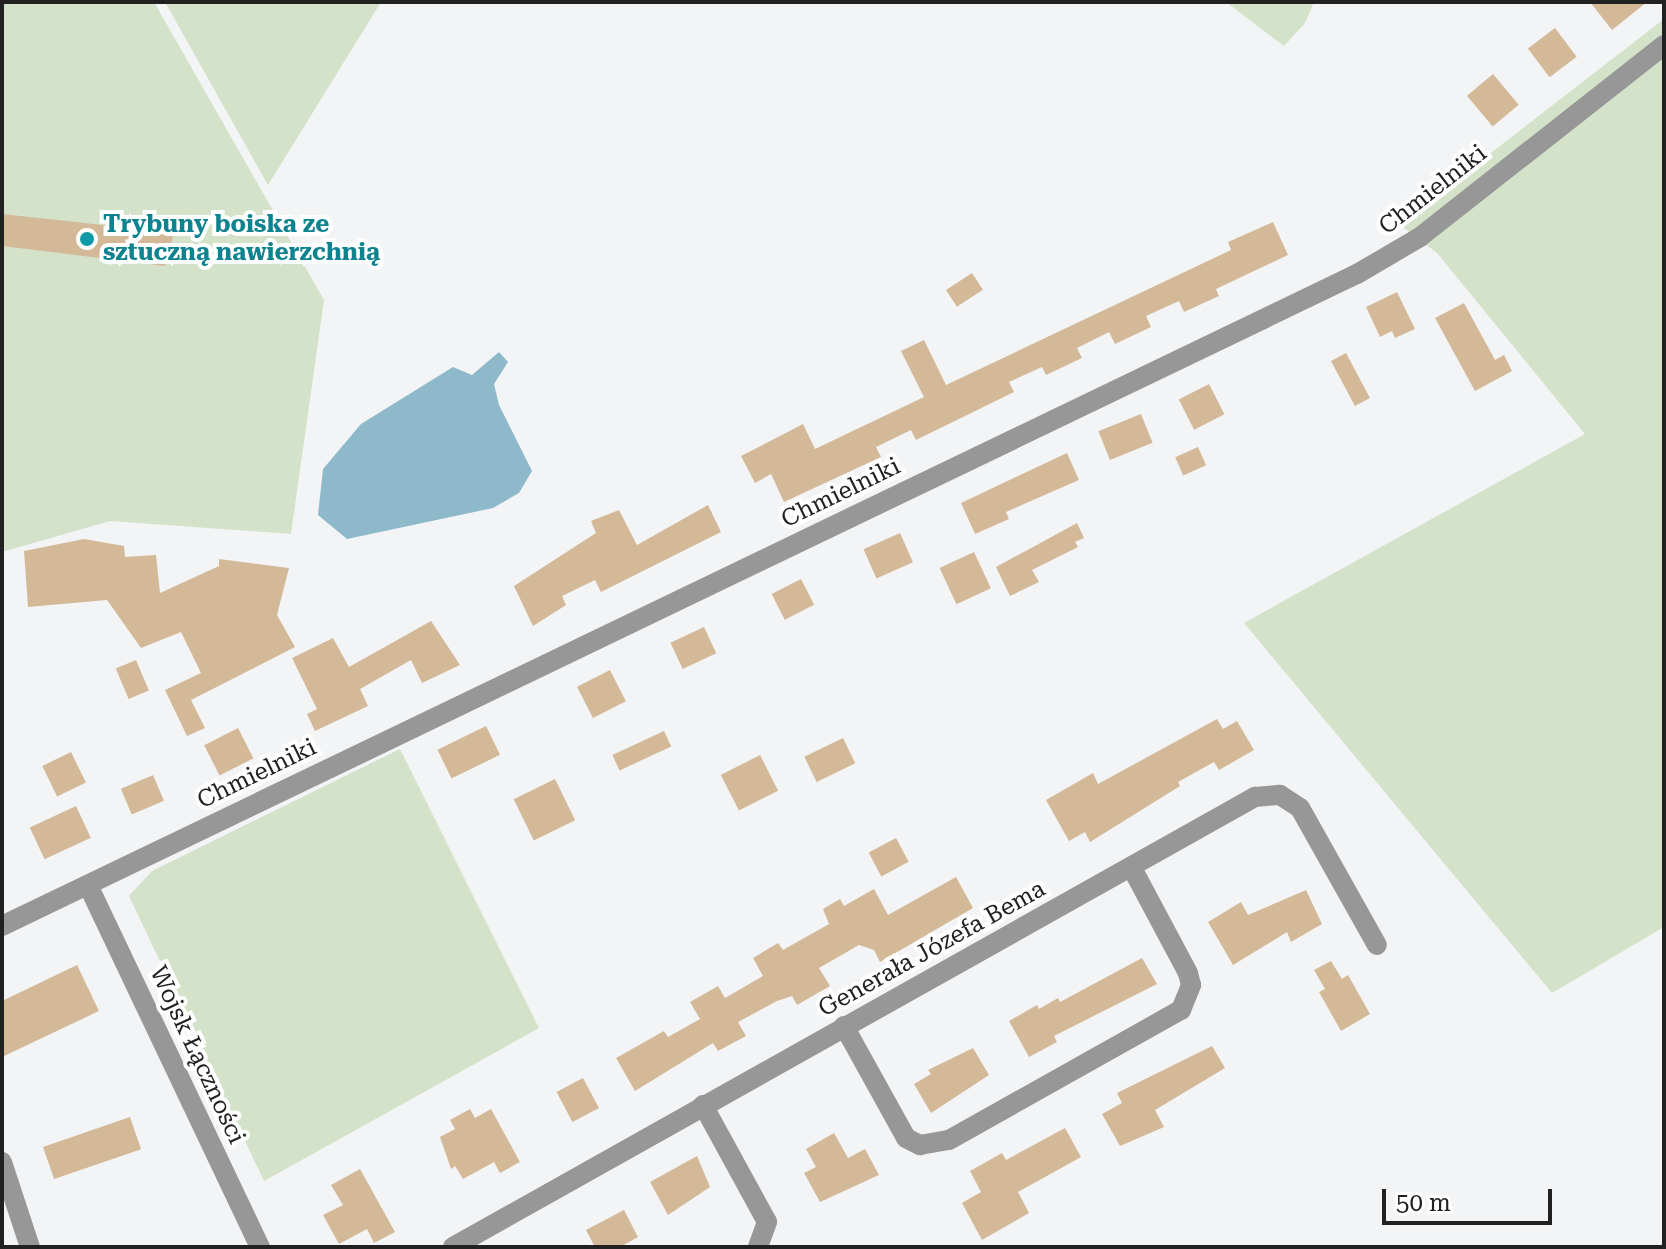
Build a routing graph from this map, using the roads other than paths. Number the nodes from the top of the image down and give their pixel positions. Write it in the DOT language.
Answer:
graph roads {
  1 [pos="1664,45"];
  2 [pos="1132,868"];
  3 [pos="88,885"];
  4 [pos="2,926"];
  5 [pos="1377,945"];
  6 [pos="844,1026"];
  7 [pos="703,1105"];
  8 [pos="2,1162"];
  9 [pos="30,1247"];
  10 [pos="260,1247"];
  11 [pos="453,1247"];
  12 [pos="758,1247"];
  1 -- 3 [label="street, Chmielniki"];
  2 -- 5 [label="street, Generała Józefa Bema"];
  2 -- 6 [label="street, Generała Józefa Bema"];
  2 -- 6 [label="street"];
  3 -- 4 [label="street, Chmielniki"];
  3 -- 10 [label="street, Wojsk Łączności"];
  6 -- 7 [label="street, Generała Józefa Bema"];
  7 -- 11 [label="street, Generała Józefa Bema"];
  7 -- 12 [label="street"];
  8 -- 9 [label="street"];
}
